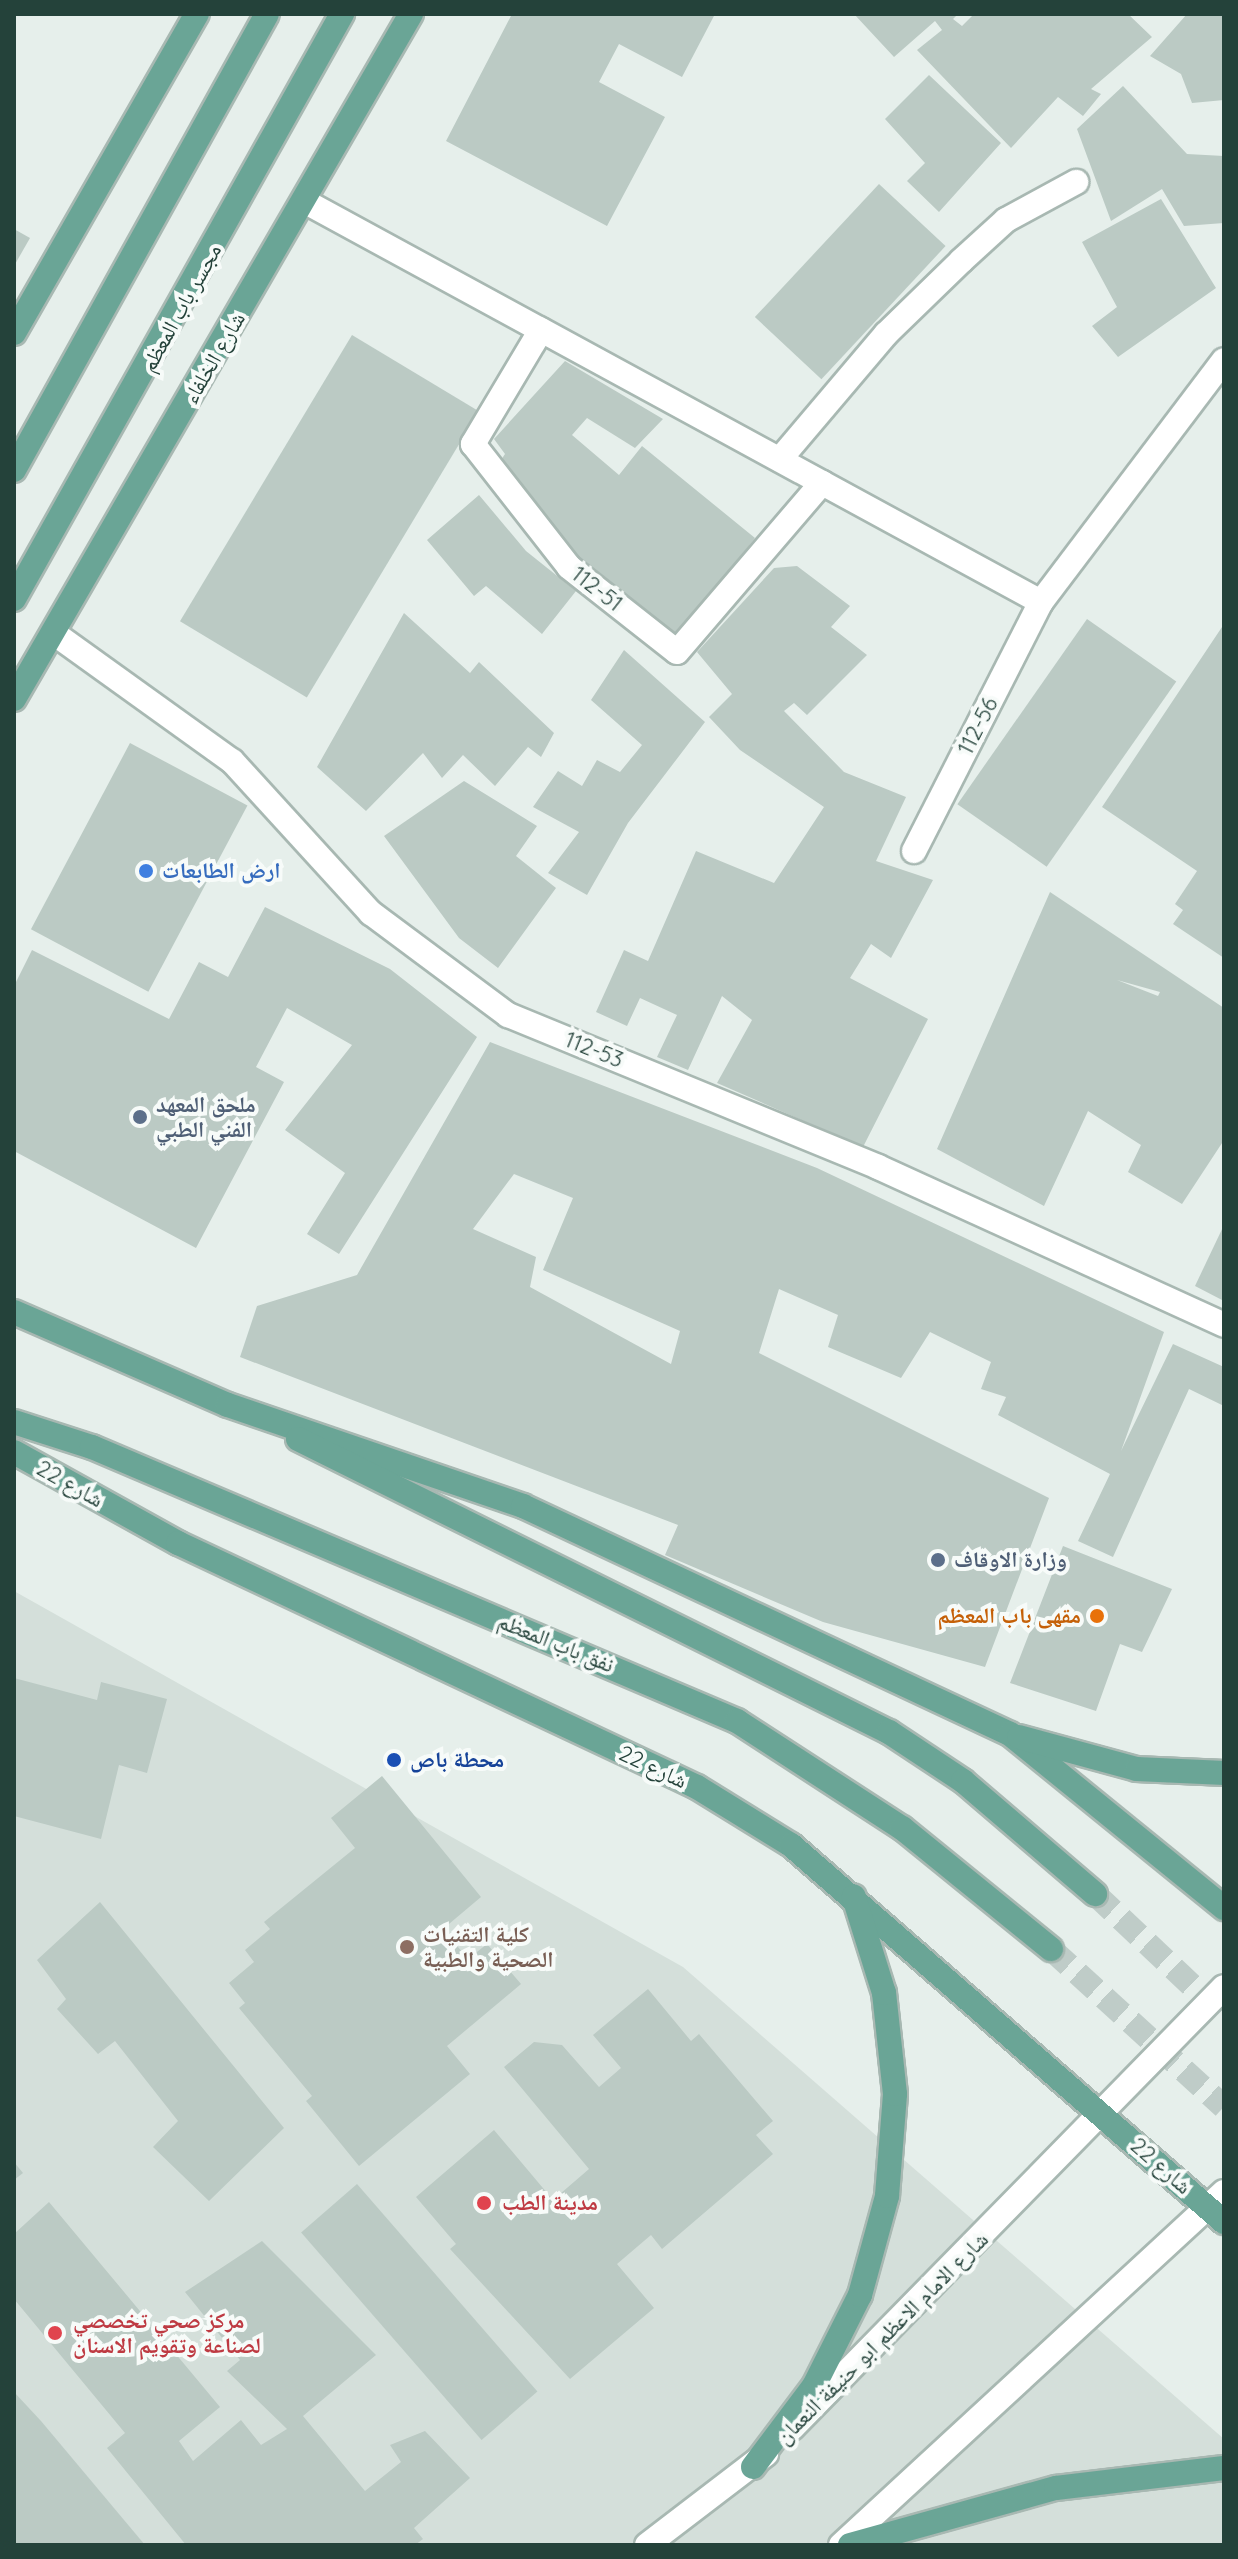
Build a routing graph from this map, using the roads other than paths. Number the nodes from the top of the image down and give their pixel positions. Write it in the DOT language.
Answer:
graph roads {
  1 [pos="197,14"];
  2 [pos="267,14"];
  3 [pos="342,14"];
  4 [pos="411,14"];
  5 [pos="1076,182"];
  6 [pos="304,201"];
  7 [pos="541,330"];
  8 [pos="14,333"];
  9 [pos="1224,360"];
  10 [pos="780,459"];
  11 [pos="14,470"];
  12 [pos="822,483"];
  13 [pos="14,599"];
  14 [pos="1041,602"];
  15 [pos="55,634"];
  16 [pos="14,699"];
  17 [pos="914,851"];
  18 [pos="14,1312"];
  19 [pos="1224,1325"];
  20 [pos="228,1405"];
  21 [pos="14,1422"];
  22 [pos="14,1452"];
  23 [pos="1010,1734"];
  24 [pos="1224,1773"];
  25 [pos="1095,1894"];
  26 [pos="853,1895"];
  27 [pos="1224,1908"];
  28 [pos="1051,1949"];
  29 [pos="1224,1987"];
  30 [pos="1104,2116"];
  31 [pos="1219,2208"];
  32 [pos="753,2467"];
  33 [pos="1224,2468"];
  34 [pos="647,2545"];
  35 [pos="841,2545"];
  36 [pos="850,2545"];
  1 -- 8 [label="main road"];
  2 -- 11 [label="main road"];
  3 -- 13 [label="main road, مجسر باب المعظم"];
  4 -- 6 [label="main road, شارع الخلفاء"];
  5 -- 10 [label="main road"];
  6 -- 7 [label="main road"];
  6 -- 15 [label="main road, شارع الخلفاء"];
  7 -- 10 [label="main road"];
  7 -- 12 [label="main road, 112-51"];
  9 -- 14 [label="main road, 112-56"];
  10 -- 12 [label="main road"];
  12 -- 14 [label="main road"];
  14 -- 17 [label="main road, 112-56"];
  15 -- 16 [label="main road, شارع الخلفاء"];
  15 -- 19 [label="main road, 112-53"];
  18 -- 20 [label="main road"];
  20 -- 23 [label="main road"];
  20 -- 25 [label="main road"];
  21 -- 28 [label="main road, نفق باب المعظم"];
  22 -- 26 [label="main road, شارع 22"];
  23 -- 24 [label="main road"];
  23 -- 27 [label="main road"];
  26 -- 30 [label="main road, شارع 22"];
  26 -- 32 [label="main road"];
  29 -- 30 [label="main road, شارع الامام الاعظم ابو حنيفة النعمان"];
  30 -- 31 [label="main road, شارع 22"];
  30 -- 32 [label="main road, شارع الامام الاعظم ابو حنيفة النعمان"];
  31 -- 35 [label="main road"];
  32 -- 34 [label="main road, شارع الامام الاعظم ابو حنيفة النعمان"];
  33 -- 36 [label="main road"];
}
